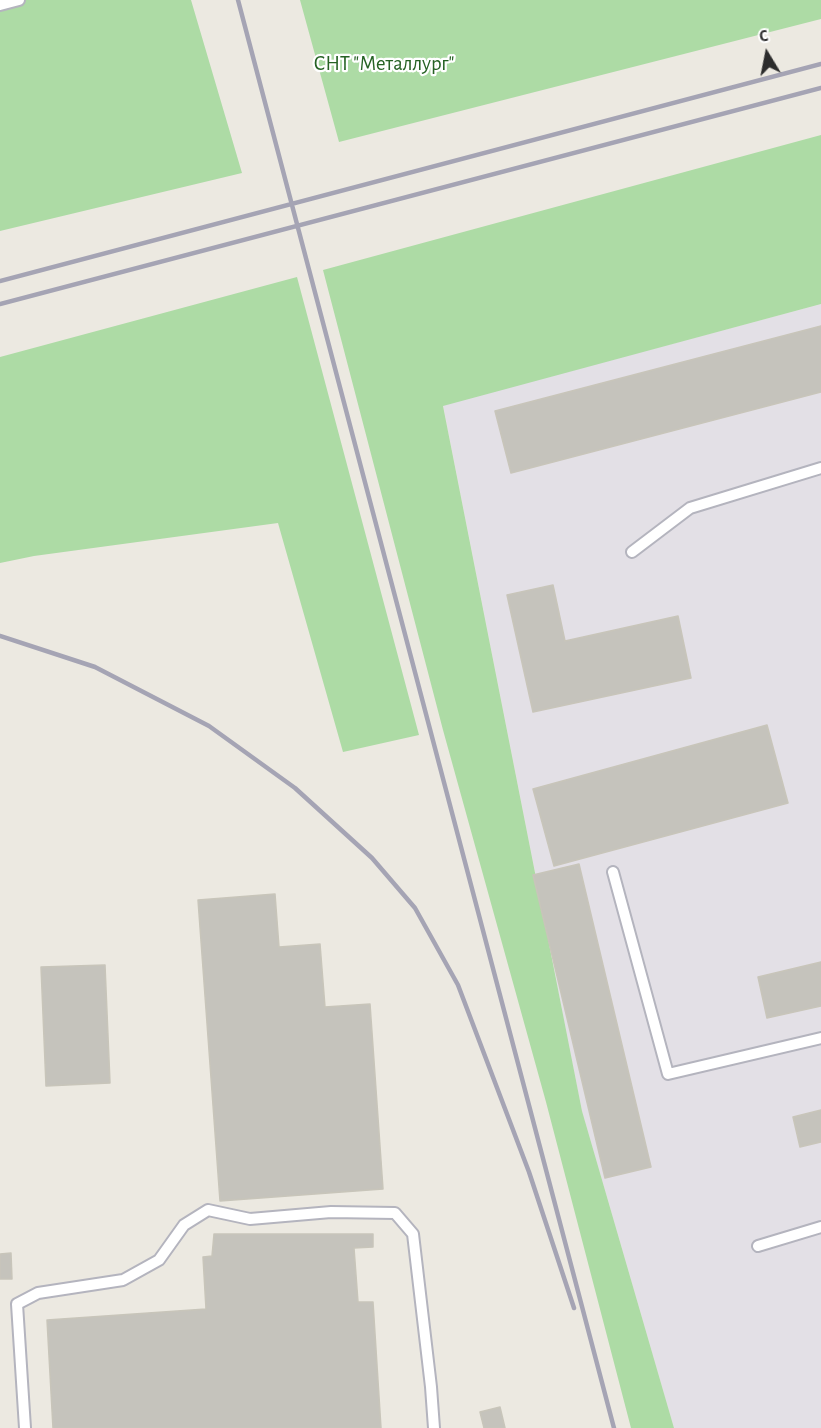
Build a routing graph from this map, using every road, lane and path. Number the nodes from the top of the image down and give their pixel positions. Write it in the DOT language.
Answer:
graph roads {
  1 [pos="19,0"];
  2 [pos="0,5"];
  3 [pos="821,468"];
  4 [pos="632,552"];
  5 [pos="613,872"];
  6 [pos="821,1038"];
  7 [pos="821,1227"];
  8 [pos="758,1246"];
  9 [pos="25,1428"];
  10 [pos="434,1428"];
  1 -- 2 [label="lane"];
  3 -- 4 [label="lane"];
  5 -- 6 [label="lane"];
  7 -- 8 [label="lane"];
  9 -- 10 [label="lane"];
}
